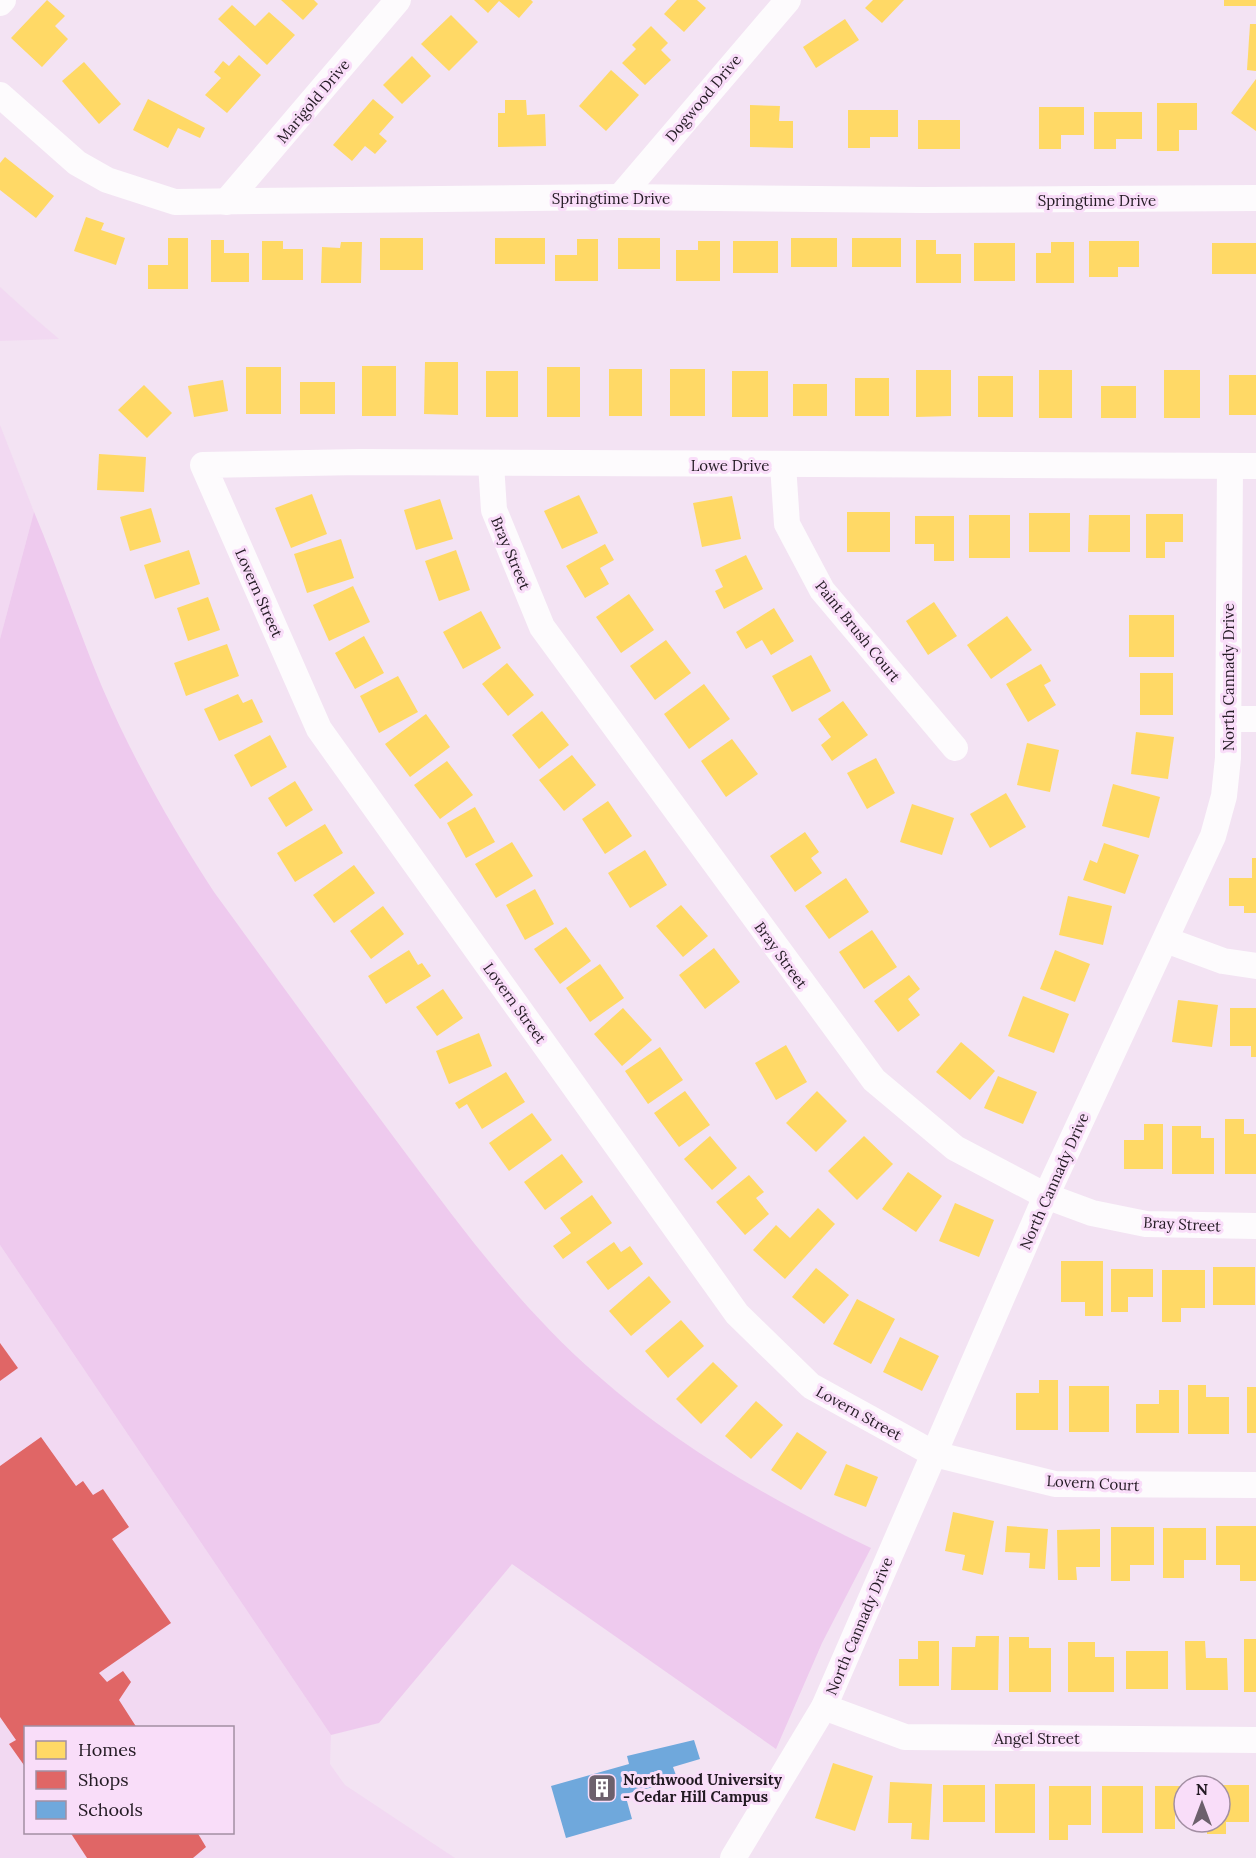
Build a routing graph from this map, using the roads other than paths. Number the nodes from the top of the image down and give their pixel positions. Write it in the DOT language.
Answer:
graph roads {
  1 [pos="398,0"];
  2 [pos="788,0"];
  3 [pos="0,95"];
  4 [pos="620,197"];
  5 [pos="1256,198"];
  6 [pos="226,202"];
  7 [pos="491,464"];
  8 [pos="203,465"];
  9 [pos="783,465"];
  10 [pos="1256,466"];
  11 [pos="1230,467"];
  12 [pos="1230,719"];
  13 [pos="1256,719"];
  14 [pos="955,748"];
  15 [pos="1166,940"];
  16 [pos="1256,966"];
  17 [pos="1046,1197"];
  18 [pos="1256,1226"];
  19 [pos="934,1454"];
  20 [pos="1256,1485"];
  21 [pos="824,1707"];
  22 [pos="1256,1740"];
  23 [pos="733,1858"];
  1 -- 6 [label="street, Marigold Drive"];
  2 -- 4 [label="street, Dogwood Drive"];
  3 -- 6 [label="street, Springtime Drive"];
  4 -- 5 [label="street, Springtime Drive"];
  4 -- 6 [label="street, Springtime Drive"];
  7 -- 8 [label="street, Lowe Drive"];
  7 -- 9 [label="street, Lowe Drive"];
  7 -- 17 [label="street, Bray Street"];
  8 -- 19 [label="street, Lovern Street"];
  9 -- 11 [label="street, Lowe Drive"];
  9 -- 14 [label="street, Paint Brush Court"];
  10 -- 11 [label="street, Lowe Drive"];
  11 -- 12 [label="street, North Cannady Drive"];
  12 -- 13 [label="street"];
  12 -- 15 [label="street, North Cannady Drive"];
  15 -- 16 [label="street"];
  15 -- 17 [label="street, North Cannady Drive"];
  17 -- 18 [label="street, Bray Street"];
  17 -- 19 [label="street, North Cannady Drive"];
  19 -- 20 [label="street, Lovern Court"];
  19 -- 21 [label="street, North Cannady Drive"];
  21 -- 22 [label="street, Angel Street"];
  21 -- 23 [label="street, North Cannady Drive"];
}
